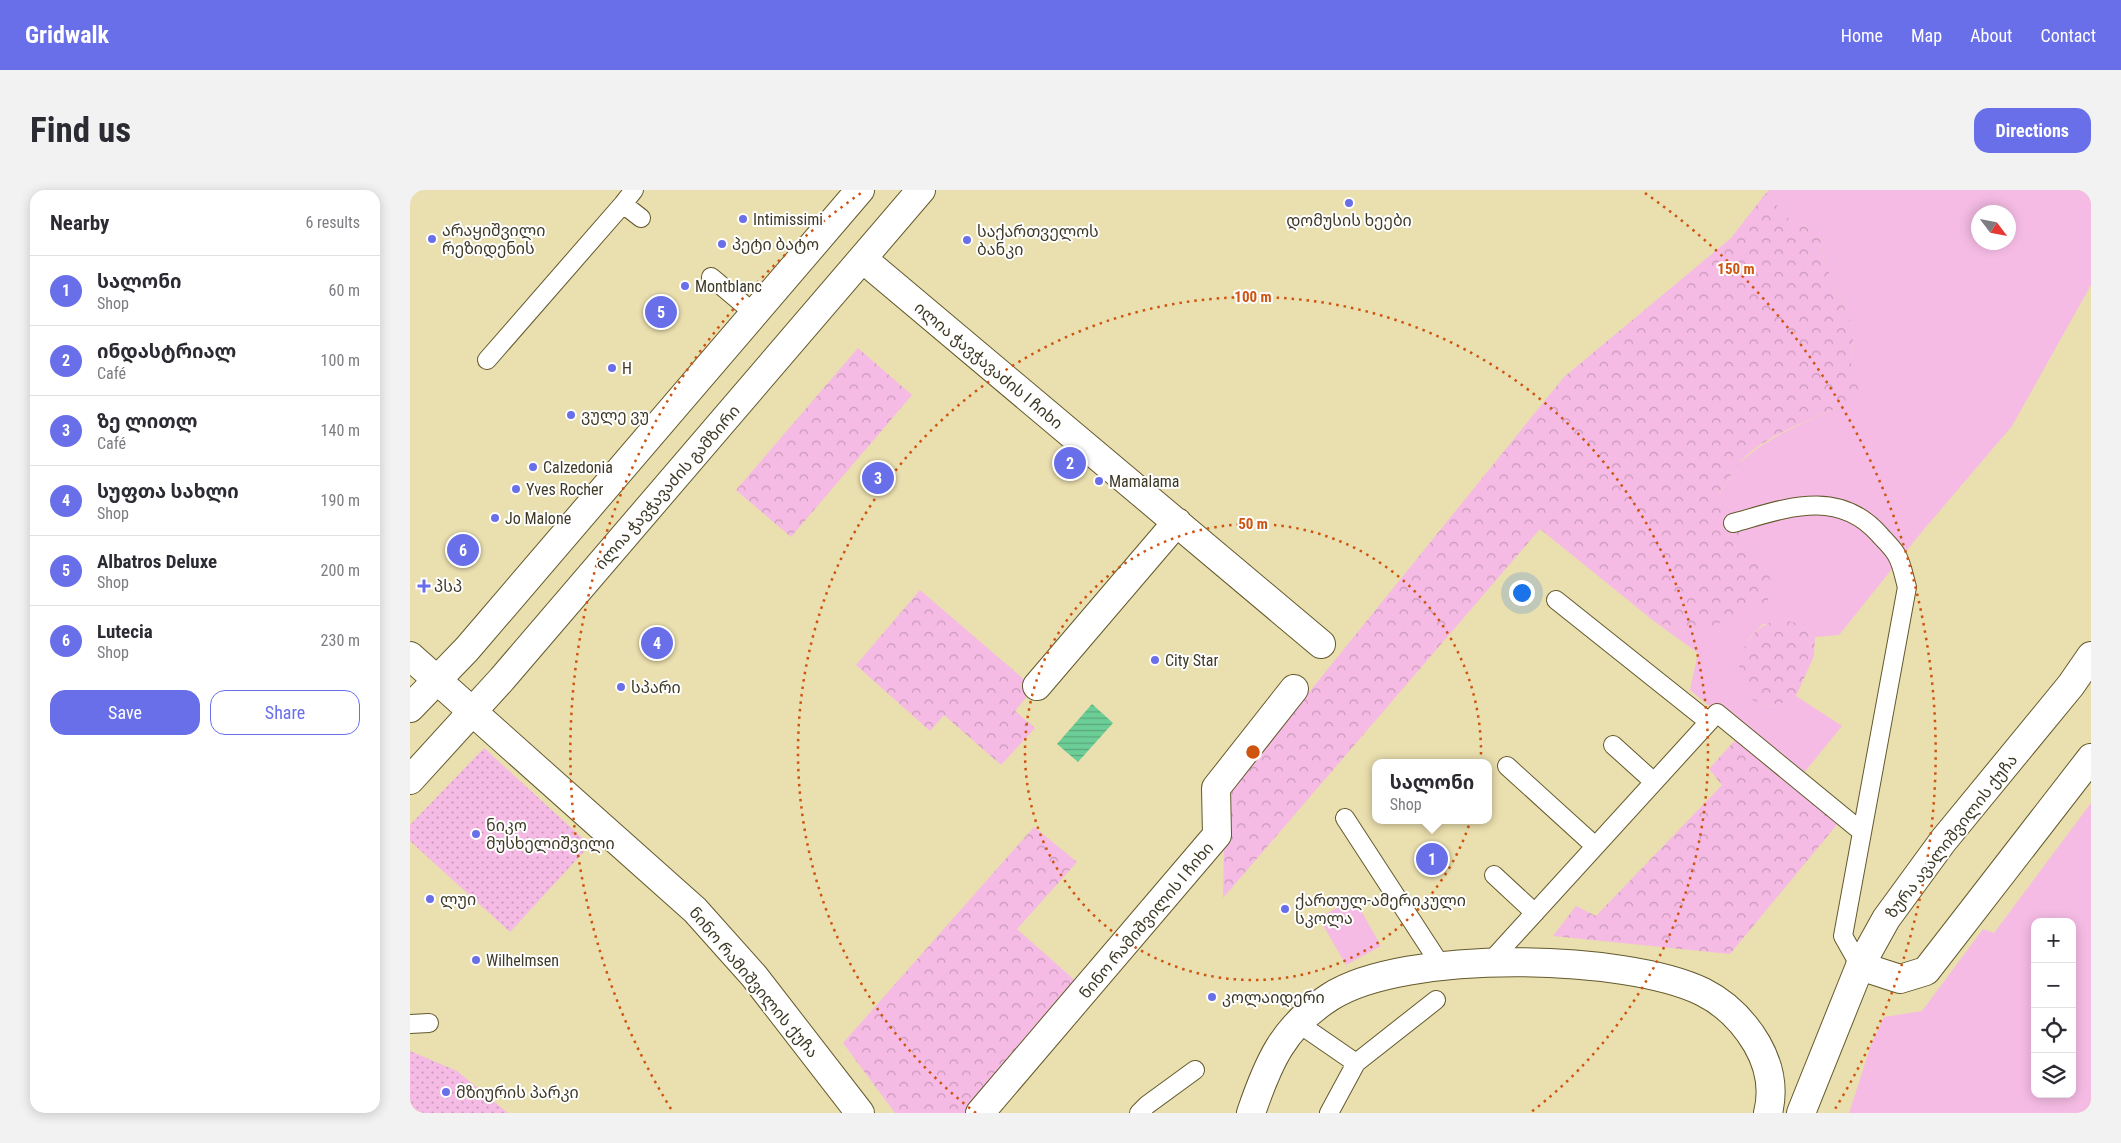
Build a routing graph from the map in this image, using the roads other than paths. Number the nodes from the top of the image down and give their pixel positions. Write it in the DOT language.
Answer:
graph roads {
  1 [pos="634,190"];
  2 [pos="860,190"];
  3 [pos="921,190"];
  4 [pos="623,204"];
  5 [pos="641,218"];
  6 [pos="862,259"];
  7 [pos="711,277"];
  8 [pos="755,314"];
  9 [pos="488,360"];
  10 [pos="1177,522"];
  11 [pos="1733,523"];
  12 [pos="1556,600"];
  13 [pos="1321,644"];
  14 [pos="410,656"];
  15 [pos="2091,656"];
  16 [pos="437,681"];
  17 [pos="1037,686"];
  18 [pos="1294,689"];
  19 [pos="410,708"];
  20 [pos="473,713"];
  21 [pos="1709,722"];
  22 [pos="1613,745"];
  23 [pos="2091,758"];
  24 [pos="1507,766"];
  25 [pos="410,780"];
  26 [pos="1654,782"];
  27 [pos="1345,818"];
  28 [pos="1862,832"];
  29 [pos="1595,846"];
  30 [pos="1494,875"];
  31 [pos="1535,913"];
  32 [pos="1489,963"];
  33 [pos="1440,964"];
  34 [pos="1860,966"];
  35 [pos="1436,1000"];
  36 [pos="429,1023"];
  37 [pos="1298,1023"];
  38 [pos="410,1024"];
  39 [pos="1356,1063"];
  40 [pos="1195,1070"];
  41 [pos="860,1113"];
  42 [pos="980,1113"];
  43 [pos="1139,1113"];
  44 [pos="1251,1113"];
  45 [pos="1329,1113"];
  46 [pos="1768,1113"];
  47 [pos="1800,1113"];
  1 -- 4 [label="lane"];
  2 -- 8 [label="street"];
  3 -- 6 [label="street, ილია ჭავჭავაძის გამზირი"];
  4 -- 5 [label="lane"];
  4 -- 9 [label="lane"];
  6 -- 10 [label="street, ილია ჭავჭავაძის I ჩიხი"];
  6 -- 20 [label="street, ილია ჭავჭავაძის გამზირი"];
  7 -- 8 [label="lane"];
  8 -- 16 [label="street"];
  10 -- 13 [label="street, ილია ჭავჭავაძის I ჩიხი"];
  10 -- 17 [label="street"];
  11 -- 28 [label="lane"];
  12 -- 21 [label="lane"];
  14 -- 16 [label="street, ნინო რამიშვილის ქუჩა"];
  15 -- 34 [label="street, ზურა ავალიშვილის ქუჩა"];
  16 -- 19 [label="street"];
  16 -- 20 [label="street, ნინო რამიშვილის ქუჩა"];
  18 -- 42 [label="street, ნინო რამიშვილის I ჩიხი"];
  20 -- 25 [label="street, ილია ჭავჭავაძის გამზირი"];
  20 -- 41 [label="street, ნინო რამიშვილის ქუჩა"];
  21 -- 26 [label="lane"];
  21 -- 28 [label="lane"];
  22 -- 26 [label="lane"];
  23 -- 34 [label="street"];
  24 -- 29 [label="lane"];
  26 -- 29 [label="lane"];
  27 -- 33 [label="lane"];
  28 -- 34 [label="lane"];
  29 -- 31 [label="lane"];
  30 -- 31 [label="lane"];
  31 -- 32 [label="lane"];
  32 -- 33 [label="street"];
  32 -- 46 [label="street"];
  33 -- 37 [label="street"];
  34 -- 47 [label="street, ზურა ავალიშვილის ქუჩა"];
  35 -- 39 [label="lane"];
  36 -- 38 [label="lane"];
  37 -- 39 [label="lane"];
  37 -- 44 [label="street"];
  39 -- 45 [label="lane"];
  40 -- 43 [label="lane"];
}
